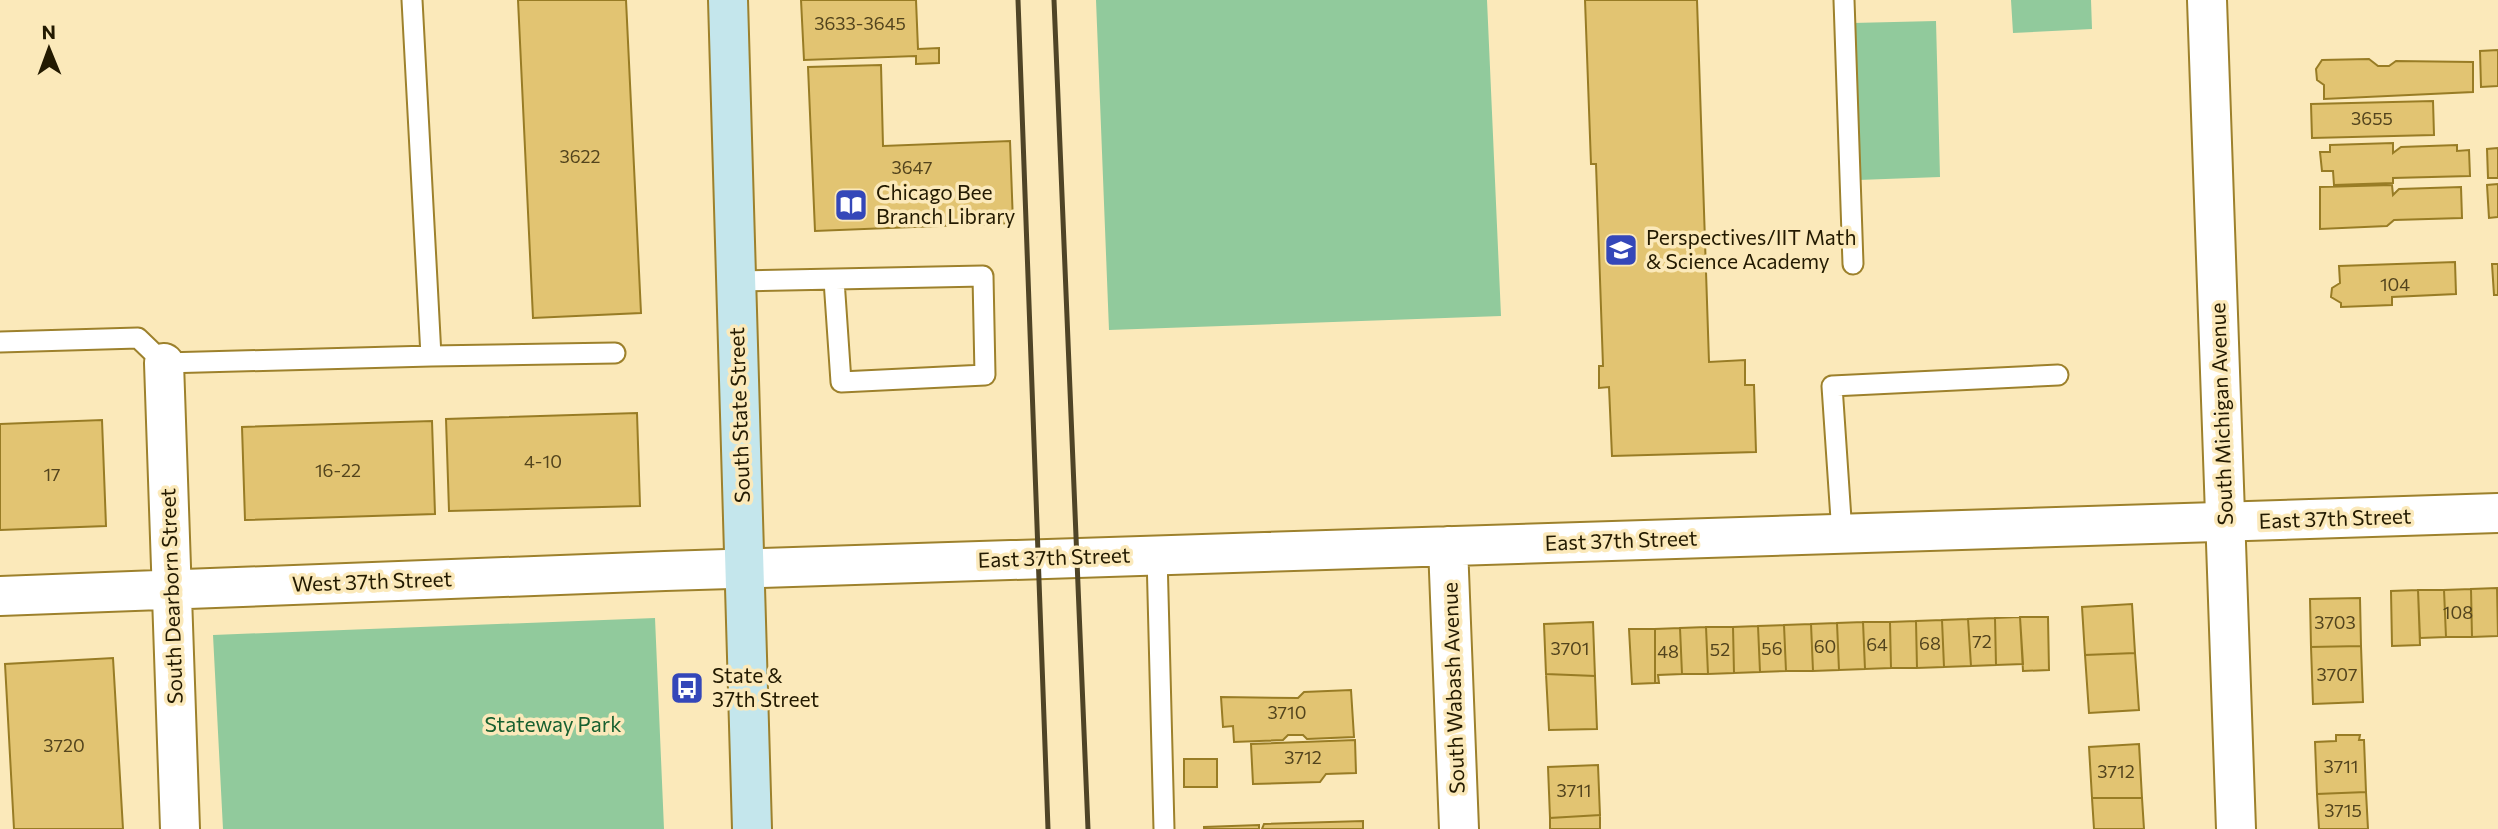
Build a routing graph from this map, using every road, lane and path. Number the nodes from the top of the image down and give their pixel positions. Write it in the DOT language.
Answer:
graph roads {
  1 [pos="412,0"];
  2 [pos="728,0"];
  3 [pos="1844,0"];
  4 [pos="2207,0"];
  5 [pos="1853,264"];
  6 [pos="834,279"];
  7 [pos="736,281"];
  8 [pos="0,342"];
  9 [pos="615,353"];
  10 [pos="431,356"];
  11 [pos="164,363"];
  12 [pos="2058,375"];
  13 [pos="2498,513"];
  14 [pos="2225,522"];
  15 [pos="1842,534"];
  16 [pos="1448,547"];
  17 [pos="1157,555"];
  18 [pos="744,568"];
  19 [pos="171,589"];
  20 [pos="0,596"];
  21 [pos="180,829"];
  22 [pos="752,829"];
  23 [pos="1164,829"];
  24 [pos="1459,829"];
  25 [pos="2236,829"];
  1 -- 10 [label="lane"];
  2 -- 7 [label="main road, South State Street"];
  3 -- 5 [label="lane"];
  4 -- 14 [label="street, South Michigan Avenue"];
  6 -- 6 [label="lane"];
  6 -- 7 [label="lane"];
  7 -- 18 [label="main road, South State Street"];
  8 -- 11 [label="lane"];
  9 -- 10 [label="lane"];
  10 -- 11 [label="lane"];
  11 -- 19 [label="street, South Dearborn Street"];
  12 -- 15 [label="lane"];
  13 -- 14 [label="street, East 37th Street"];
  14 -- 15 [label="street, East 37th Street"];
  14 -- 25 [label="street, South Michigan Avenue"];
  15 -- 16 [label="street, East 37th Street"];
  16 -- 17 [label="street, East 37th Street"];
  16 -- 24 [label="street, South Wabash Avenue"];
  17 -- 18 [label="street, East 37th Street"];
  17 -- 23 [label="lane"];
  18 -- 19 [label="street, West 37th Street"];
  18 -- 22 [label="main road, South State Street"];
  19 -- 20 [label="street, West 37th Street"];
  19 -- 21 [label="street, South Dearborn Street"];
}
